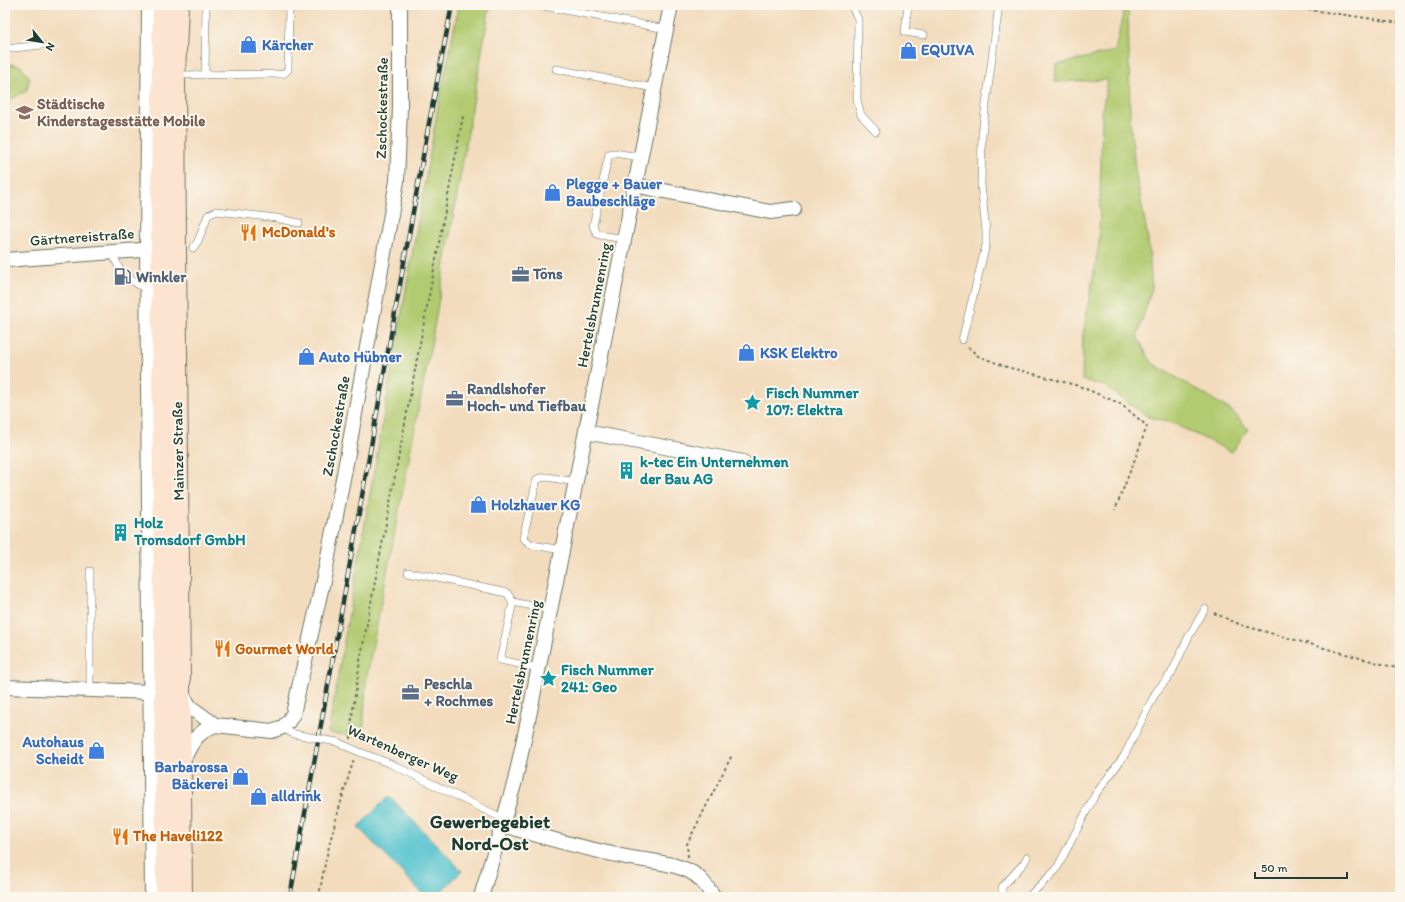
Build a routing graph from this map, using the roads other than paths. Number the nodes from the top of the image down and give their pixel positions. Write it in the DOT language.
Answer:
graph roads {
  1 [pos="149,5"];
  2 [pos="163,5"];
  3 [pos="178,5"];
  4 [pos="206,5"];
  5 [pos="289,5"];
  6 [pos="400,5"];
  7 [pos="538,5"];
  8 [pos="671,5"];
  9 [pos="851,5"];
  10 [pos="908,5"];
  11 [pos="999,5"];
  12 [pos="666,29"];
  13 [pos="924,35"];
  14 [pos="42,45"];
  15 [pos="5,48"];
  16 [pos="556,69"];
  17 [pos="175,75"];
  18 [pos="205,75"];
  19 [pos="654,88"];
  20 [pos="876,131"];
  21 [pos="640,157"];
  22 [pos="634,185"];
  23 [pos="794,209"];
  24 [pos="299,223"];
  25 [pos="624,239"];
  26 [pos="193,248"];
  27 [pos="154,249"];
  28 [pos="114,252"];
  29 [pos="5,260"];
  30 [pos="120,270"];
  31 [pos="130,279"];
  32 [pos="147,288"];
  33 [pos="962,340"];
  34 [pos="586,432"];
  35 [pos="743,462"];
  36 [pos="576,482"];
  37 [pos="563,550"];
  38 [pos="90,571"];
  39 [pos="408,572"];
  40 [pos="513,602"];
  41 [pos="1205,609"];
  42 [pos="551,610"];
  43 [pos="539,668"];
  44 [pos="5,687"];
  45 [pos="90,690"];
  46 [pos="180,690"];
  47 [pos="151,692"];
  48 [pos="215,725"];
  49 [pos="283,727"];
  50 [pos="181,763"];
  51 [pos="503,821"];
  52 [pos="1027,857"];
  53 [pos="152,897"];
  54 [pos="166,897"];
  55 [pos="182,897"];
  56 [pos="481,897"];
  57 [pos="714,897"];
  58 [pos="1002,897"];
  59 [pos="1028,897"];
  1 -- 27 [label="street, Mainzer Straße"];
  2 -- 27 [label="main road, Mainzer Straße"];
  3 -- 17 [label="main road, Mainzer Straße"];
  4 -- 18 [label="lane"];
  5 -- 18 [label="lane"];
  6 -- 49 [label="street, Zschockestraße"];
  7 -- 12 [label="lane"];
  8 -- 12 [label="street, Hertelsbrunnenring"];
  9 -- 20 [label="lane"];
  10 -- 13 [label="lane"];
  11 -- 33 [label="lane"];
  12 -- 19 [label="street, Hertelsbrunnenring"];
  14 -- 15 [label="lane"];
  16 -- 19 [label="lane"];
  17 -- 18 [label="lane"];
  17 -- 46 [label="main road, Mainzer Straße"];
  19 -- 21 [label="street, Hertelsbrunnenring"];
  21 -- 22 [label="street, Hertelsbrunnenring"];
  21 -- 25 [label="lane"];
  22 -- 23 [label="street"];
  22 -- 25 [label="street, Hertelsbrunnenring"];
  24 -- 26 [label="lane"];
  25 -- 34 [label="street, Hertelsbrunnenring"];
  27 -- 28 [label="street, Gärtnereistraße"];
  27 -- 32 [label="street, Mainzer Straße"];
  27 -- 54 [label="main road, Mainzer Straße"];
  28 -- 29 [label="street, Gärtnereistraße"];
  28 -- 30 [label="lane"];
  31 -- 32 [label="lane"];
  32 -- 47 [label="street, Mainzer Straße"];
  34 -- 35 [label="street"];
  34 -- 36 [label="street, Hertelsbrunnenring"];
  36 -- 37 [label="street, Hertelsbrunnenring"];
  36 -- 37 [label="lane"];
  37 -- 42 [label="street, Hertelsbrunnenring"];
  38 -- 45 [label="lane"];
  39 -- 40 [label="lane"];
  40 -- 42 [label="lane"];
  40 -- 43 [label="lane"];
  41 -- 59 [label="lane"];
  42 -- 43 [label="street, Hertelsbrunnenring"];
  43 -- 51 [label="street, Hertelsbrunnenring"];
  44 -- 45 [label="street"];
  45 -- 47 [label="street"];
  46 -- 48 [label="street"];
  46 -- 50 [label="main road, Mainzer Straße"];
  47 -- 53 [label="street, Mainzer Straße"];
  48 -- 49 [label="street"];
  48 -- 50 [label="street"];
  49 -- 51 [label="lane, Wartenberger Weg, bridge"];
  50 -- 55 [label="main road, Mainzer Straße"];
  51 -- 56 [label="street, Hertelsbrunnenring"];
  51 -- 57 [label="street, Wartenberger Weg"];
  52 -- 58 [label="lane"];
}
